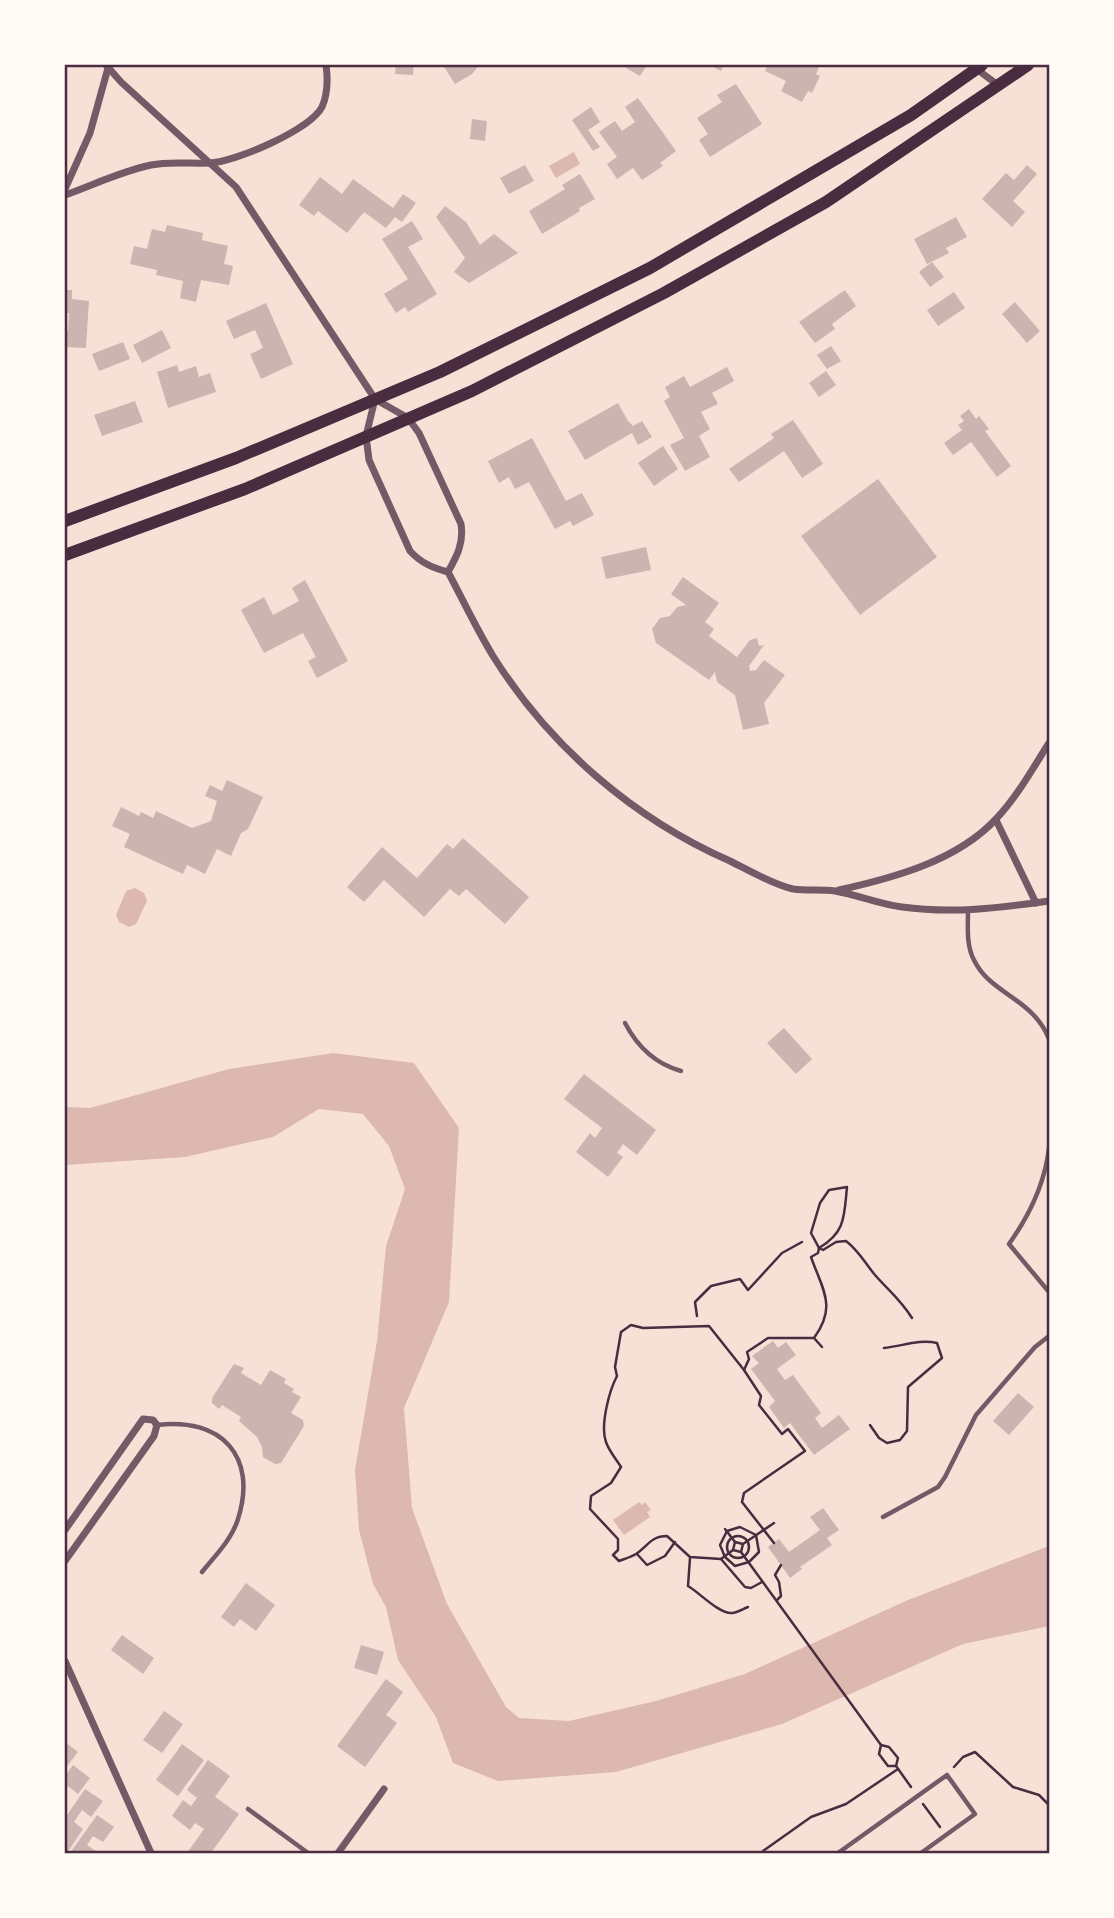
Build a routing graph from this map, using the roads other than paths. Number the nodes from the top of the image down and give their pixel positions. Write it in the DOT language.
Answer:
graph roads {
  1 [pos="326,65"];
  2 [pos="1028,65"];
  3 [pos="109,66"];
  4 [pos="977,66"];
  5 [pos="999,86"];
  6 [pos="212,163"];
  7 [pos="65,189"];
  8 [pos="65,195"];
  9 [pos="375,399"];
  10 [pos="408,418"];
  11 [pos="366,436"];
  12 [pos="65,521"];
  13 [pos="65,555"];
  14 [pos="448,572"];
  15 [pos="1049,743"];
  16 [pos="996,820"];
  17 [pos="835,891"];
  18 [pos="1049,901"];
  19 [pos="1036,902"];
  20 [pos="968,911"];
  21 [pos="625,1023"];
  22 [pos="1049,1039"];
  23 [pos="681,1072"];
  24 [pos="1049,1148"];
  25 [pos="1049,1292"];
  26 [pos="1049,1336"];
  27 [pos="157,1425"];
  28 [pos="98,1482"];
  29 [pos="113,1494"];
  30 [pos="883,1517"];
  31 [pos="65,1530"];
  32 [pos="65,1561"];
  33 [pos="202,1573"];
  34 [pos="65,1661"];
  35 [pos="384,1789"];
  36 [pos="248,1809"];
  37 [pos="151,1853"];
  38 [pos="308,1853"];
  39 [pos="338,1853"];
  40 [pos="838,1853"];
  41 [pos="921,1853"];
  1 -- 6 [label="street"];
  2 -- 5 [label="main road"];
  3 -- 6 [label="street"];
  3 -- 7 [label="street"];
  4 -- 5 [label="street"];
  4 -- 9 [label="main road"];
  5 -- 10 [label="main road"];
  6 -- 8 [label="street"];
  6 -- 9 [label="street"];
  9 -- 10 [label="street"];
  9 -- 11 [label="street"];
  9 -- 12 [label="main road"];
  10 -- 11 [label="main road"];
  10 -- 14 [label="street"];
  11 -- 13 [label="main road"];
  11 -- 14 [label="street"];
  14 -- 17 [label="street"];
  15 -- 16 [label="street"];
  16 -- 17 [label="street"];
  16 -- 19 [label="street"];
  17 -- 20 [label="street"];
  18 -- 19 [label="street"];
  19 -- 20 [label="street"];
  20 -- 22 [label="lane"];
  21 -- 23 [label="lane"];
  24 -- 25 [label="lane"];
  26 -- 30 [label="lane"];
  27 -- 28 [label="street"];
  27 -- 29 [label="street"];
  27 -- 33 [label="lane"];
  28 -- 29 [label="street"];
  28 -- 31 [label="street"];
  29 -- 32 [label="street"];
  34 -- 37 [label="street"];
  35 -- 39 [label="street"];
  36 -- 38 [label="lane"];
  40 -- 41 [label="lane"];
}
